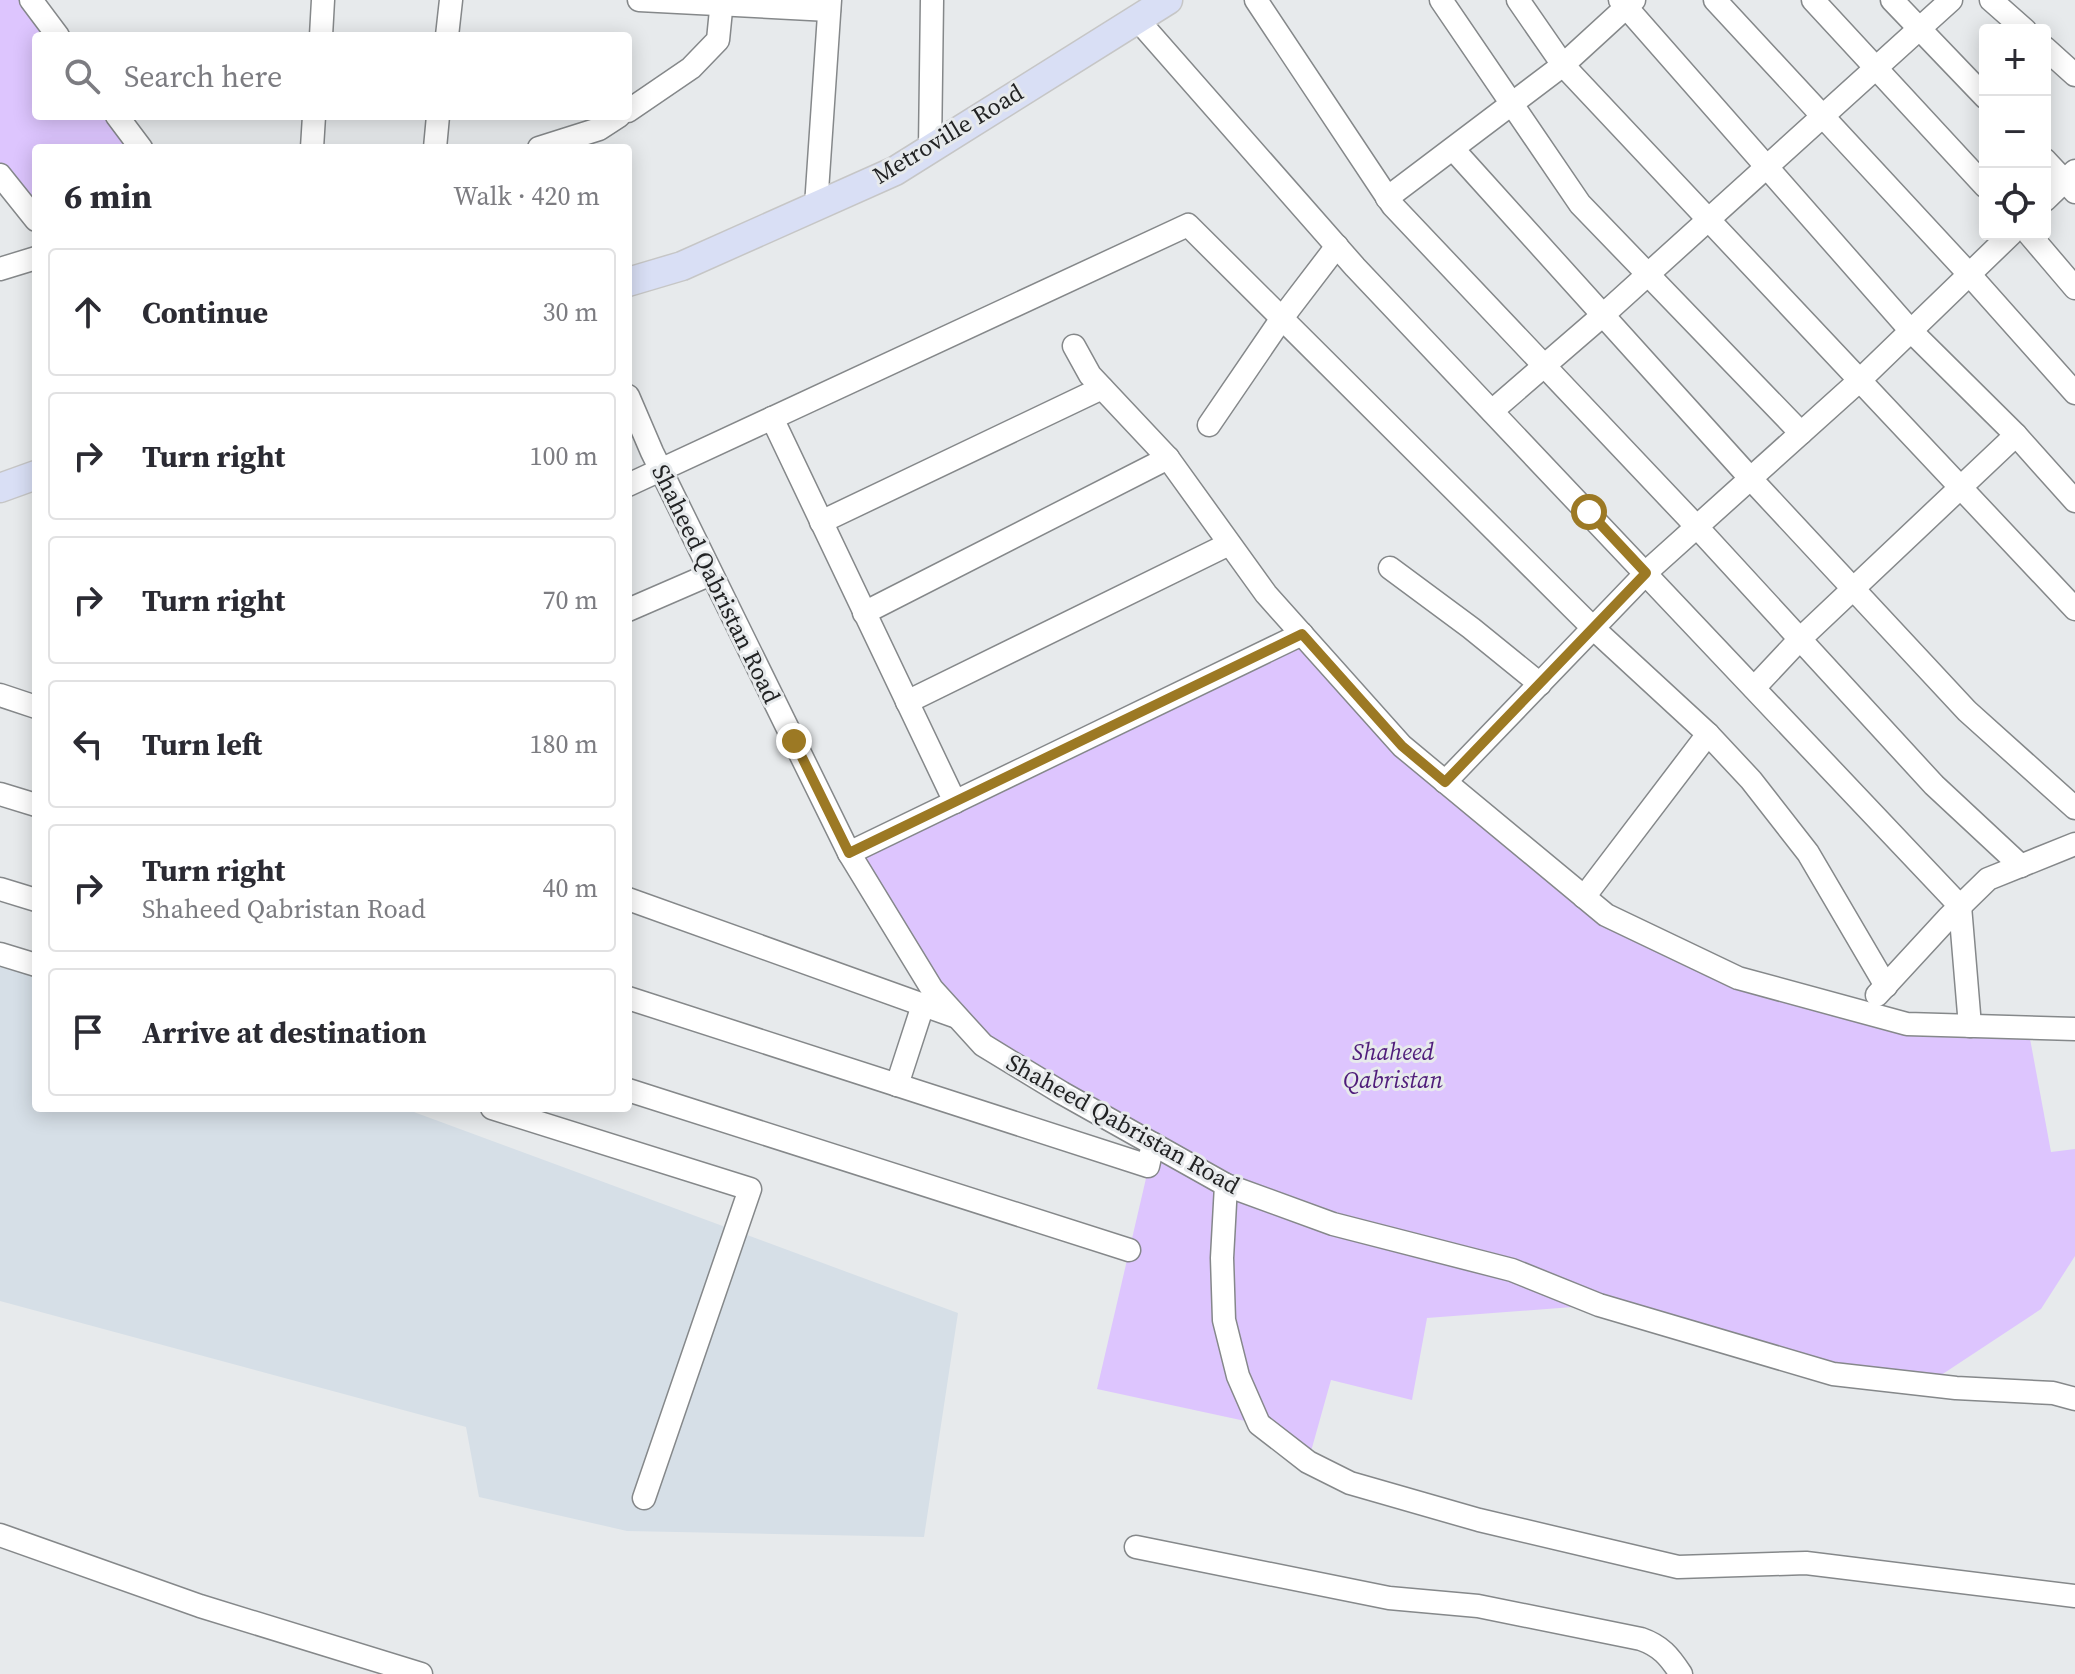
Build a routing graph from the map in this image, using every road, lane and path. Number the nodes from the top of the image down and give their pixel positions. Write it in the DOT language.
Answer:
graph roads {
  1 [pos="31,0"];
  2 [pos="323,0"];
  3 [pos="451,0"];
  4 [pos="639,0"];
  5 [pos="932,0"];
  6 [pos="1168,0"];
  7 [pos="1256,0"];
  8 [pos="1441,0"];
  9 [pos="1518,0"];
  10 [pos="1715,0"];
  11 [pos="1813,0"];
  12 [pos="1892,0"];
  13 [pos="1951,0"];
  14 [pos="1991,0"];
  15 [pos="721,3"];
  16 [pos="1627,3"];
  17 [pos="829,5"];
  18 [pos="1137,19"];
  19 [pos="2018,24"];
  20 [pos="1919,28"];
  21 [pos="55,32"];
  22 [pos="321,32"];
  23 [pos="447,32"];
  24 [pos="2051,53"];
  25 [pos="1563,65"];
  26 [pos="1875,68"];
  27 [pos="2075,75"];
  28 [pos="1984,96"];
  29 [pos="1512,104"];
  30 [pos="632,108"];
  31 [pos="1822,116"];
  32 [pos="120,120"];
  33 [pos="314,120"];
  34 [pos="438,120"];
  35 [pos="613,120"];
  36 [pos="138,144"];
  37 [pos="312,144"];
  38 [pos="435,144"];
  39 [pos="552,144"];
  40 [pos="930,149"];
  41 [pos="1453,149"];
  42 [pos="2051,165"];
  43 [pos="1767,167"];
  44 [pos="0,175"];
  45 [pos="1979,180"];
  46 [pos="2072,181"];
  47 [pos="2051,196"];
  48 [pos="1387,198"];
  49 [pos="816,206"];
  50 [pos="32,215"];
  51 [pos="1708,219"];
  52 [pos="2005,240"];
  53 [pos="2034,240"];
  54 [pos="1337,246"];
  55 [pos="32,259"];
  56 [pos="0,269"];
  57 [pos="1647,274"];
  58 [pos="1969,274"];
  59 [pos="632,281"];
  60 [pos="2075,288"];
  61 [pos="1603,315"];
  62 [pos="1282,318"];
  63 [pos="1911,331"];
  64 [pos="1074,346"];
  65 [pos="1544,366"];
  66 [pos="1860,380"];
  67 [pos="1102,388"];
  68 [pos="2075,393"];
  69 [pos="632,405"];
  70 [pos="1492,411"];
  71 [pos="772,418"];
  72 [pos="1209,425"];
  73 [pos="1801,433"];
  74 [pos="2016,435"];
  75 [pos="1168,458"];
  76 [pos="661,470"];
  77 [pos="32,476"];
  78 [pos="1751,479"];
  79 [pos="632,483"];
  80 [pos="1960,486"];
  81 [pos="0,488"];
  82 [pos="2075,501"];
  83 [pos="821,522"];
  84 [pos="1697,527"];
  85 [pos="1229,544"];
  86 [pos="1390,568"];
  87 [pos="1646,573"];
  88 [pos="711,574"];
  89 [pos="1855,590"];
  90 [pos="632,608"];
  91 [pos="2075,609"];
  92 [pos="864,613"];
  93 [pos="1593,628"];
  94 [pos="1302,634"];
  95 [pos="1800,639"];
  96 [pos="1540,684"];
  97 [pos="1754,688"];
  98 [pos="0,695"];
  99 [pos="907,702"];
  100 [pos="32,706"];
  101 [pos="1708,734"];
  102 [pos="1445,782"];
  103 [pos="0,794"];
  104 [pos="955,802"];
  105 [pos="32,804"];
  106 [pos="2075,808"];
  107 [pos="2075,844"];
  108 [pos="849,853"];
  109 [pos="2021,866"];
  110 [pos="0,889"];
  111 [pos="1584,897"];
  112 [pos="32,899"];
  113 [pos="632,900"];
  114 [pos="1960,906"];
  115 [pos="0,954"];
  116 [pos="32,964"];
  117 [pos="1886,986"];
  118 [pos="632,999"];
  119 [pos="923,1005"];
  120 [pos="1862,1012"];
  121 [pos="958,1018"];
  122 [pos="1970,1026"];
  123 [pos="2075,1029"];
  124 [pos="897,1085"];
  125 [pos="632,1091"];
  126 [pos="505,1112"];
  127 [pos="1153,1144"];
  128 [pos="1226,1185"];
  129 [pos="1129,1250"];
  130 [pos="2075,1399"];
  131 [pos="644,1498"];
  132 [pos="0,1535"];
  133 [pos="1136,1547"];
  134 [pos="2075,1596"];
  135 [pos="421,1674"];
  136 [pos="1681,1674"];
  1 -- 21 [label="street"];
  2 -- 22 [label="street"];
  3 -- 23 [label="street"];
  4 -- 15 [label="street"];
  5 -- 40 [label="street"];
  6 -- 18 [label="main road, Metroville Road"];
  7 -- 48 [label="street"];
  8 -- 29 [label="street"];
  9 -- 25 [label="street"];
  10 -- 31 [label="street"];
  11 -- 26 [label="street"];
  12 -- 20 [label="street"];
  13 -- 20 [label="street"];
  14 -- 19 [label="street"];
  15 -- 17 [label="street"];
  15 -- 30 [label="street"];
  16 -- 25 [label="street"];
  16 -- 43 [label="street"];
  17 -- 49 [label="street"];
  18 -- 40 [label="main road, Metroville Road"];
  18 -- 54 [label="street"];
  20 -- 26 [label="street"];
  20 -- 28 [label="street"];
  24 -- 27 [label="street"];
  25 -- 29 [label="street"];
  25 -- 51 [label="street"];
  26 -- 31 [label="street"];
  26 -- 45 [label="street"];
  29 -- 41 [label="street"];
  29 -- 57 [label="street"];
  31 -- 43 [label="street"];
  31 -- 58 [label="street"];
  32 -- 36 [label="street"];
  33 -- 37 [label="street"];
  34 -- 38 [label="street"];
  35 -- 39 [label="street"];
  40 -- 49 [label="main road, Metroville Road"];
  41 -- 48 [label="street"];
  41 -- 61 [label="street"];
  42 -- 46 [label="street"];
  43 -- 51 [label="street"];
  43 -- 63 [label="street"];
  44 -- 50 [label="street"];
  46 -- 47 [label="street"];
  48 -- 65 [label="street"];
  49 -- 59 [label="main road, Metroville Road"];
  51 -- 57 [label="street"];
  51 -- 66 [label="street"];
  52 -- 58 [label="street"];
  53 -- 60 [label="street"];
  54 -- 62 [label="street"];
  54 -- 70 [label="street"];
  55 -- 56 [label="street"];
  57 -- 61 [label="street"];
  57 -- 73 [label="street"];
  58 -- 63 [label="street"];
  58 -- 68 [label="street"];
  61 -- 65 [label="street"];
  61 -- 78 [label="street"];
  62 -- 71 [label="street"];
  62 -- 72 [label="street"];
  62 -- 93 [label="street"];
  63 -- 66 [label="street"];
  63 -- 74 [label="street"];
  64 -- 67 [label="street"];
  65 -- 70 [label="street"];
  65 -- 84 [label="street"];
  66 -- 73 [label="street"];
  66 -- 80 [label="street"];
  67 -- 75 [label="street"];
  67 -- 83 [label="street"];
  69 -- 76 [label="street, Shaheed Qabristan Road"];
  70 -- 87 [label="street"];
  71 -- 76 [label="street"];
  71 -- 83 [label="street"];
  73 -- 78 [label="street"];
  74 -- 80 [label="street"];
  74 -- 82 [label="street"];
  75 -- 85 [label="street"];
  75 -- 92 [label="street"];
  76 -- 79 [label="street"];
  76 -- 88 [label="street, Shaheed Qabristan Road"];
  77 -- 81 [label="main road"];
  78 -- 84 [label="street"];
  78 -- 89 [label="street"];
  80 -- 89 [label="street"];
  80 -- 91 [label="street"];
  83 -- 92 [label="street"];
  84 -- 87 [label="street"];
  84 -- 95 [label="street"];
  85 -- 94 [label="street"];
  85 -- 99 [label="street"];
  86 -- 96 [label="street"];
  87 -- 93 [label="street"];
  87 -- 97 [label="street"];
  88 -- 90 [label="street"];
  88 -- 108 [label="street, Shaheed Qabristan Road"];
  89 -- 95 [label="street"];
  89 -- 106 [label="street"];
  92 -- 99 [label="street"];
  93 -- 96 [label="street"];
  93 -- 101 [label="street"];
  94 -- 102 [label="street"];
  94 -- 104 [label="street"];
  95 -- 97 [label="street"];
  95 -- 109 [label="street"];
  96 -- 102 [label="street"];
  97 -- 114 [label="street"];
  98 -- 100 [label="street"];
  99 -- 104 [label="street"];
  101 -- 111 [label="street"];
  101 -- 117 [label="street"];
  102 -- 111 [label="street"];
  103 -- 105 [label="street"];
  104 -- 108 [label="street"];
  107 -- 109 [label="street"];
  108 -- 121 [label="street, Shaheed Qabristan Road"];
  109 -- 114 [label="street"];
  110 -- 112 [label="street"];
  111 -- 120 [label="street"];
  113 -- 119 [label="street"];
  114 -- 117 [label="street"];
  114 -- 122 [label="street"];
  115 -- 116 [label="street"];
  117 -- 120 [label="street"];
  118 -- 124 [label="street"];
  119 -- 121 [label="street"];
  119 -- 124 [label="street"];
  120 -- 122 [label="street"];
  121 -- 127 [label="street, Shaheed Qabristan Road"];
  122 -- 123 [label="street"];
  124 -- 127 [label="street"];
  125 -- 129 [label="street"];
  126 -- 131 [label="street"];
  127 -- 128 [label="street, Shaheed Qabristan Road"];
  128 -- 130 [label="street, Shaheed Qabristan Road"];
  128 -- 134 [label="street"];
  132 -- 135 [label="street"];
  133 -- 136 [label="street"];
}
